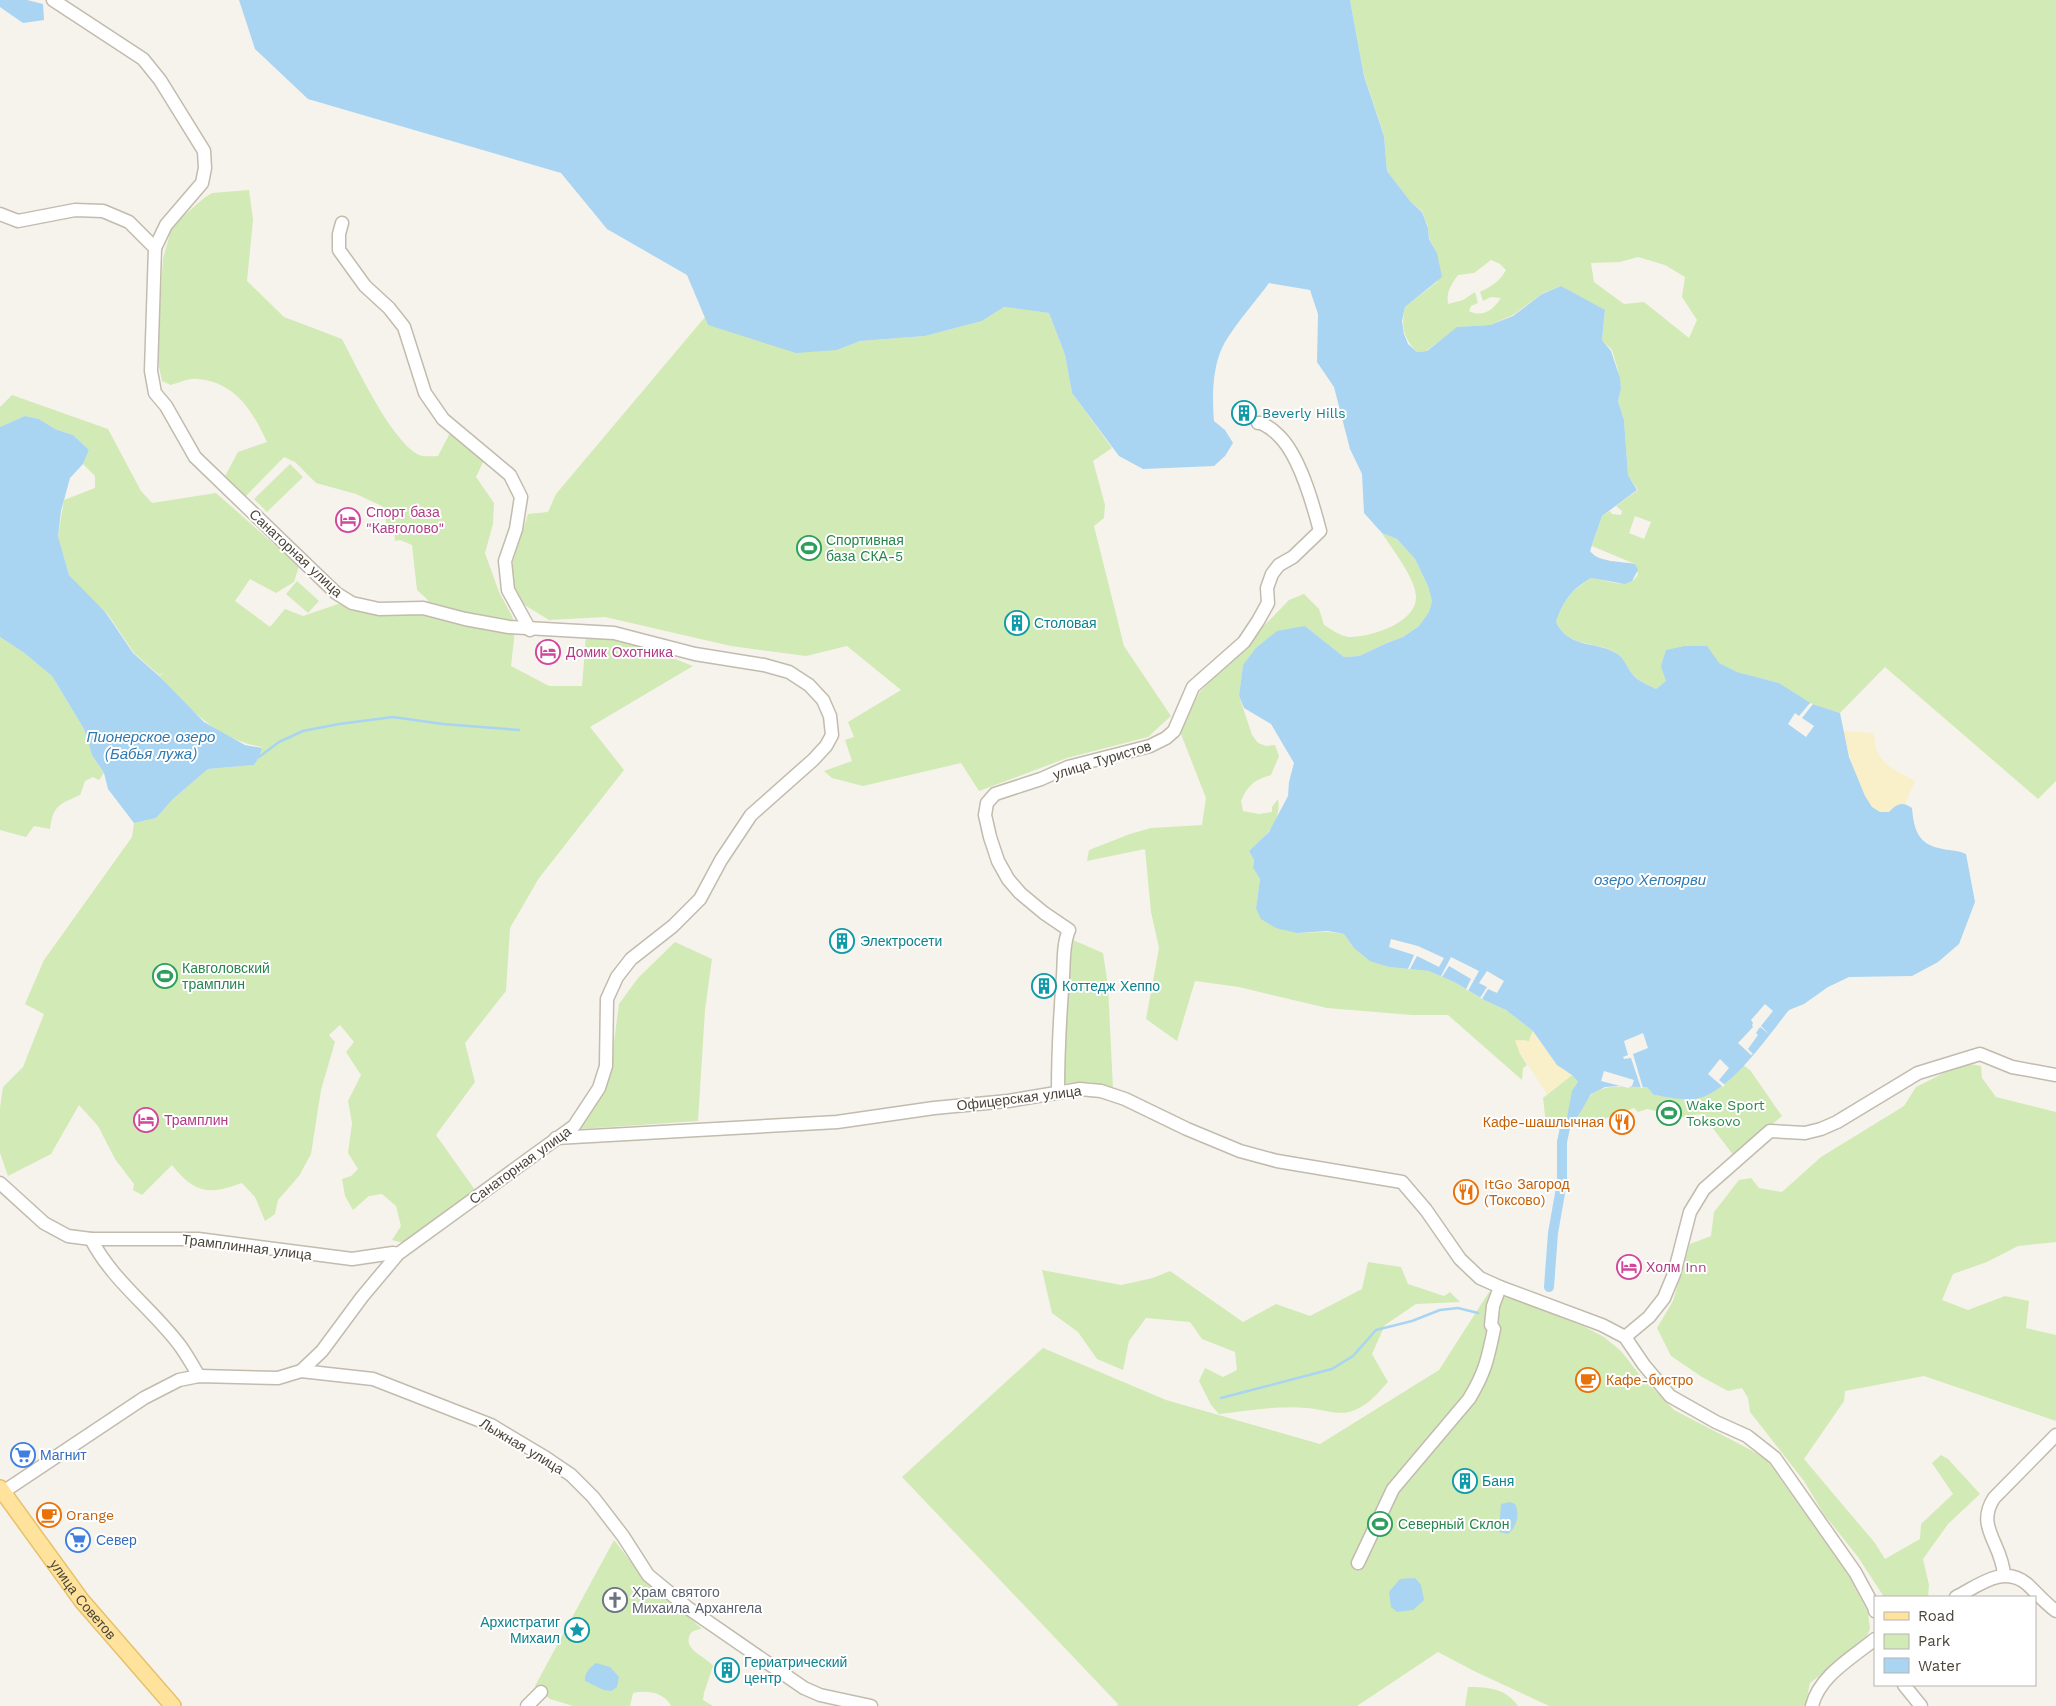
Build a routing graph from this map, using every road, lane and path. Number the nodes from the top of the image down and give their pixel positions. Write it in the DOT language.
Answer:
graph roads {
  1 [pos="53,0"];
  2 [pos="0,214"];
  3 [pos="342,223"];
  4 [pos="154,248"];
  5 [pos="1258,423"];
  6 [pos="530,630"];
  7 [pos="2056,1075"];
  8 [pos="1058,1092"];
  9 [pos="556,1138"];
  10 [pos="0,1183"];
  11 [pos="91,1239"];
  12 [pos="398,1254"];
  13 [pos="1504,1289"];
  14 [pos="1625,1337"];
  15 [pos="301,1371"];
  16 [pos="199,1376"];
  17 [pos="2056,1435"];
  18 [pos="1,1490"];
  19 [pos="1358,1564"];
  20 [pos="2004,1575"];
  21 [pos="1958,1596"];
  22 [pos="1874,1609"];
  23 [pos="2056,1611"];
  24 [pos="1874,1640"];
  25 [pos="1905,1686"];
  26 [pos="541,1692"];
  27 [pos="173,1706"];
  28 [pos="527,1706"];
  29 [pos="871,1706"];
  30 [pos="1812,1706"];
  31 [pos="1921,1706"];
  1 -- 4 [label="street"];
  2 -- 4 [label="street"];
  3 -- 6 [label="street"];
  4 -- 6 [label="street, Санаторная улица"];
  5 -- 8 [label="street, улица Туристов"];
  6 -- 9 [label="street, Санаторная улица"];
  7 -- 14 [label="street"];
  8 -- 9 [label="street, Офицерская улица"];
  8 -- 13 [label="street, Офицерская улица"];
  9 -- 12 [label="street, Санаторная улица"];
  10 -- 11 [label="street, Трамплинная улица"];
  11 -- 12 [label="street, Трамплинная улица"];
  11 -- 16 [label="street"];
  12 -- 15 [label="street, Санаторная улица"];
  13 -- 14 [label="street, Офицерская улица"];
  13 -- 19 [label="street"];
  14 -- 22 [label="street"];
  15 -- 16 [label="street, Санаторная улица"];
  15 -- 29 [label="street, Лыжная улица"];
  16 -- 18 [label="street, Санаторная улица"];
  17 -- 20 [label="street"];
  18 -- 27 [label="main road, улица Советов"];
  20 -- 21 [label="street"];
  20 -- 23 [label="street"];
  24 -- 30 [label="street"];
  25 -- 31 [label="street"];
  26 -- 28 [label="street"];
}
